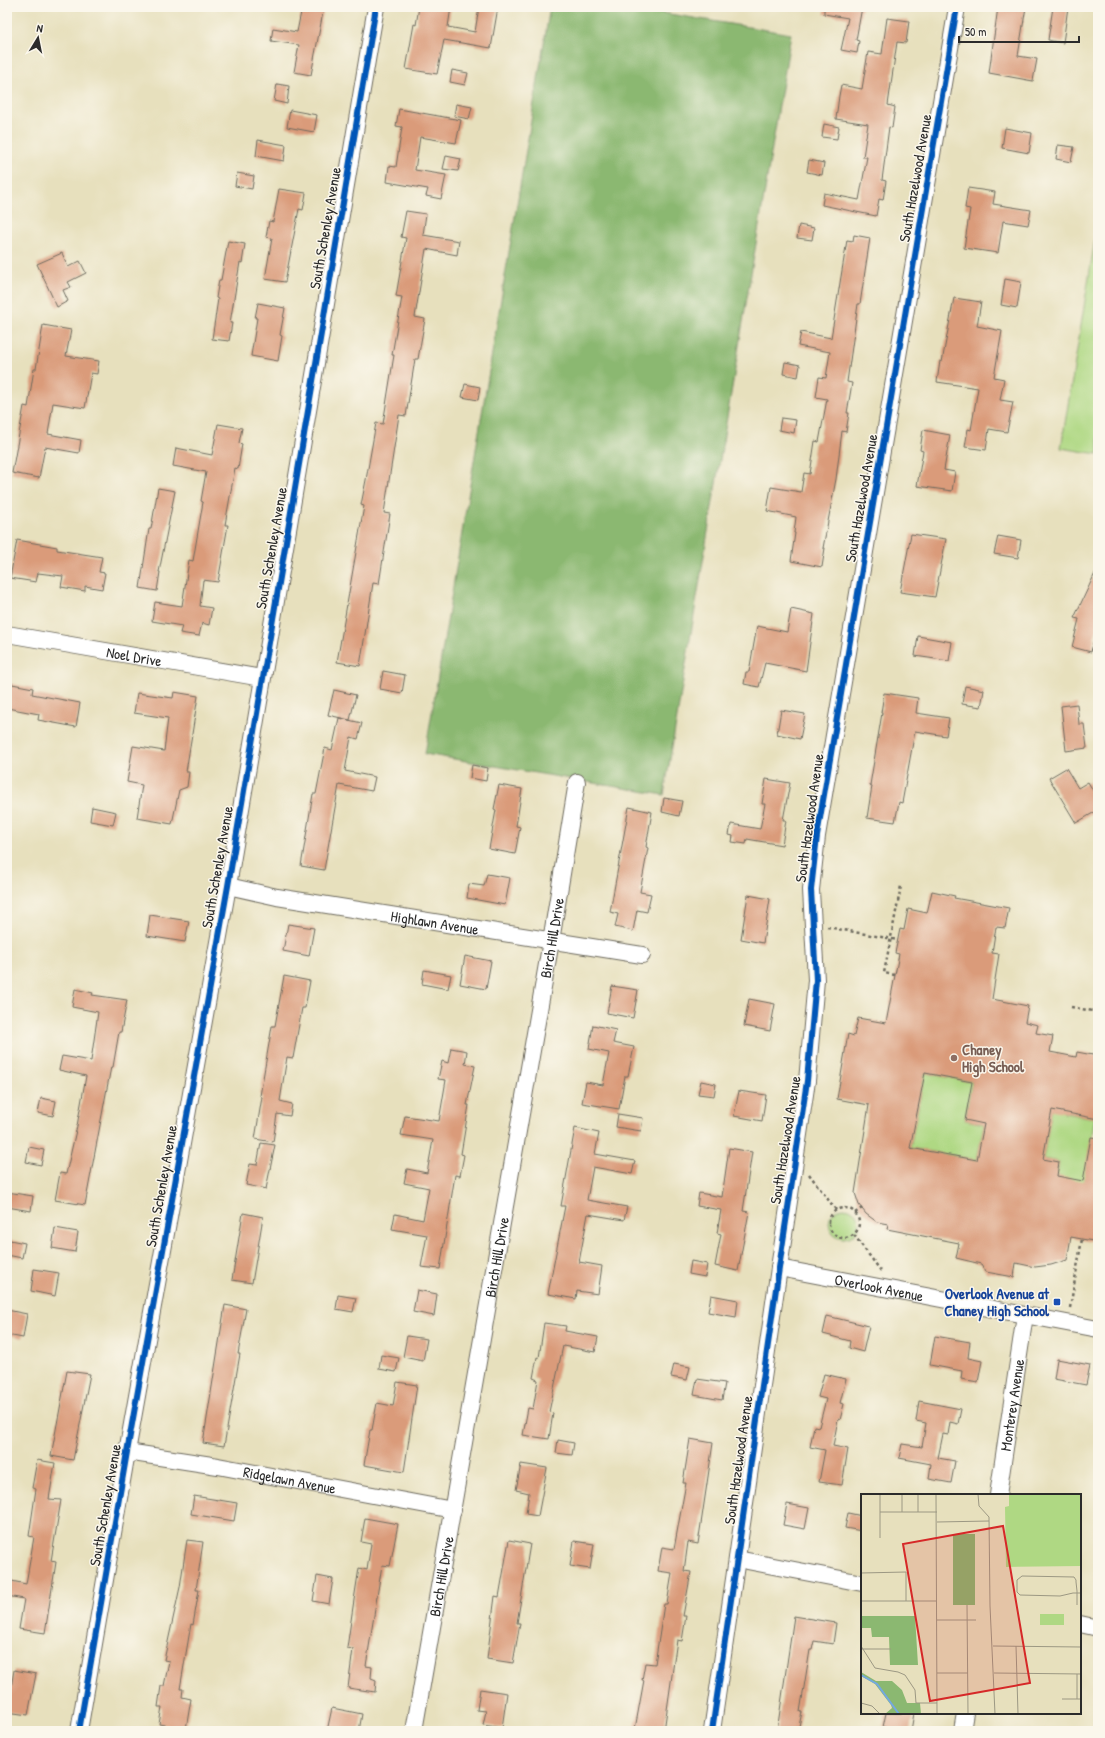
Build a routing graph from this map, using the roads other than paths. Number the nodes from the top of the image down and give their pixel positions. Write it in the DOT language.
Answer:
graph roads {
  1 [pos="376,7"];
  2 [pos="957,7"];
  3 [pos="7,634"];
  4 [pos="262,678"];
  5 [pos="577,782"];
  6 [pos="228,886"];
  7 [pos="551,941"];
  8 [pos="642,955"];
  9 [pos="778,1268"];
  10 [pos="1025,1315"];
  11 [pos="1098,1329"];
  12 [pos="127,1452"];
  13 [pos="998,1494"];
  14 [pos="453,1510"];
  15 [pos="737,1559"];
  16 [pos="861,1583"];
  17 [pos="1081,1624"];
  18 [pos="1098,1628"];
  19 [pos="965,1714"];
  20 [pos="79,1731"];
  21 [pos="414,1731"];
  22 [pos="712,1731"];
  23 [pos="962,1731"];
  1 -- 4 [label="street, South Schenley Avenue"];
  2 -- 9 [label="street, South Hazelwood Avenue"];
  3 -- 4 [label="street, Noel Drive"];
  4 -- 6 [label="street, South Schenley Avenue"];
  5 -- 7 [label="street, Birch Hill Drive"];
  6 -- 7 [label="street, Highlawn Avenue"];
  6 -- 12 [label="street, South Schenley Avenue"];
  7 -- 8 [label="street, Highlawn Avenue"];
  7 -- 14 [label="street, Birch Hill Drive"];
  9 -- 10 [label="street, Overlook Avenue"];
  9 -- 15 [label="street, South Hazelwood Avenue"];
  10 -- 11 [label="street, Overlook Avenue"];
  10 -- 13 [label="street, Monterey Avenue"];
  12 -- 14 [label="street, Ridgelawn Avenue"];
  12 -- 20 [label="street, South Schenley Avenue"];
  14 -- 21 [label="street, Birch Hill Drive"];
  15 -- 16 [label="street"];
  15 -- 22 [label="street, South Hazelwood Avenue"];
  17 -- 18 [label="street"];
  19 -- 23 [label="street"];
}
